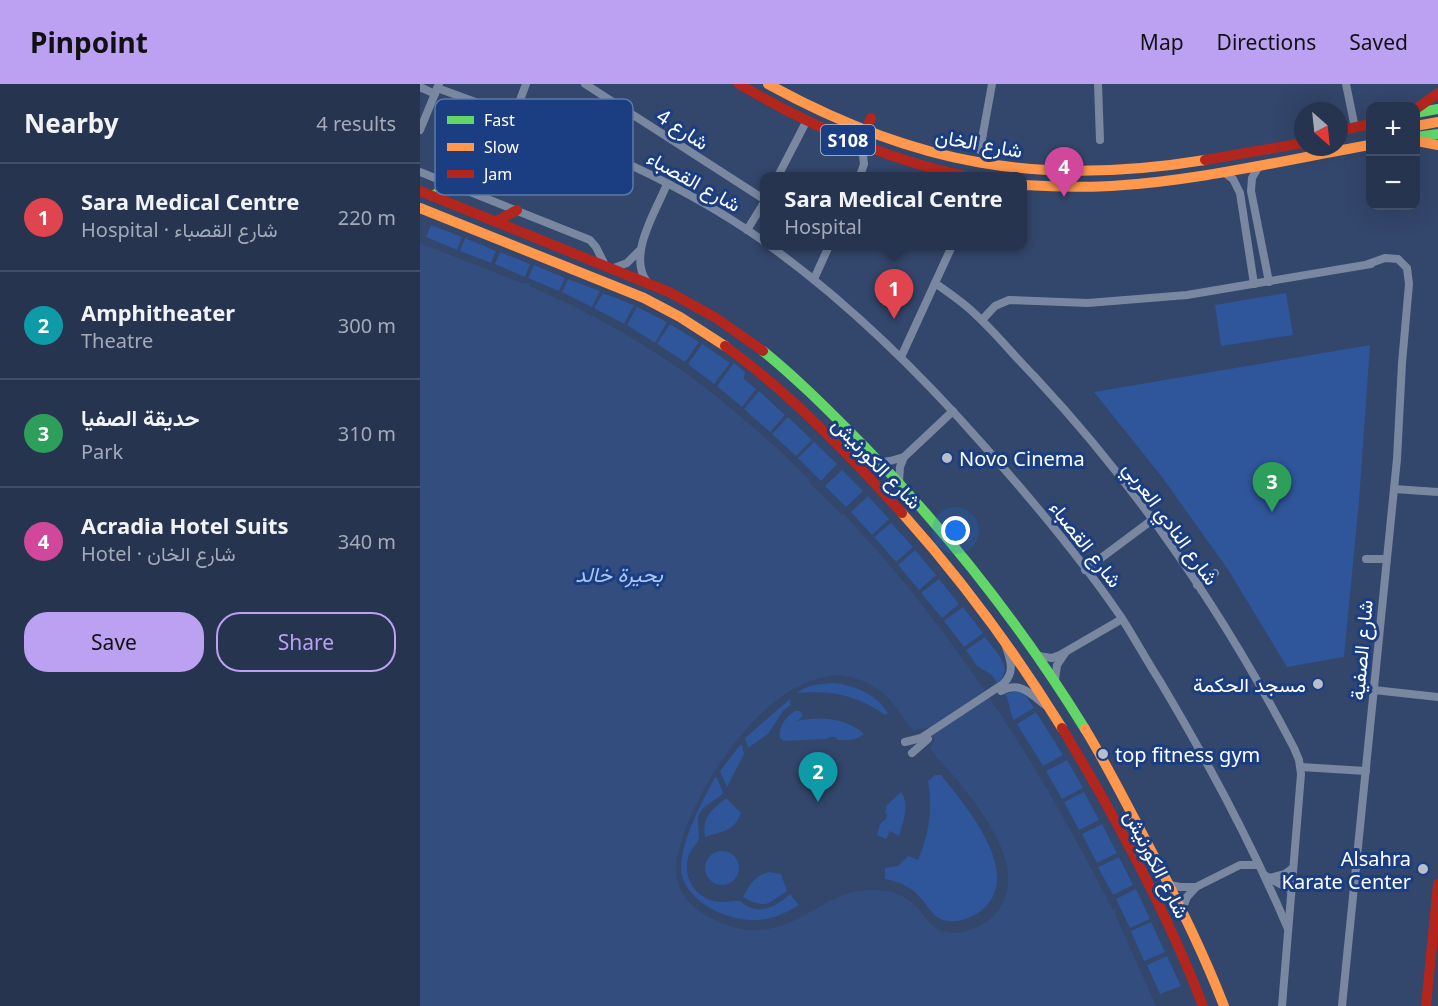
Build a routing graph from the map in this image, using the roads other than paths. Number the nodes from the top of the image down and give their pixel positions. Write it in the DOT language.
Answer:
graph roads {
  1 [pos="526,84"];
  2 [pos="585,84"];
  3 [pos="739,84"];
  4 [pos="768,84"];
  5 [pos="992,84"];
  6 [pos="1098,84"];
  7 [pos="1346,84"];
  8 [pos="420,87"];
  9 [pos="437,89"];
  10 [pos="1438,93"];
  11 [pos="466,99"];
  12 [pos="520,99"];
  13 [pos="608,99"];
  14 [pos="1420,108"];
  15 [pos="1438,109"];
  16 [pos="1420,111"];
  17 [pos="633,115"];
  18 [pos="871,118"];
  19 [pos="806,122"];
  20 [pos="1438,122"];
  21 [pos="1366,125"];
  22 [pos="1420,125"];
  23 [pos="1354,128"];
  24 [pos="1348,129"];
  25 [pos="420,130"];
  26 [pos="865,132"];
  27 [pos="1366,133"];
  28 [pos="1438,134"];
  29 [pos="1348,136"];
  30 [pos="1420,138"];
  31 [pos="1100,140"];
  32 [pos="1420,140"];
  33 [pos="1294,143"];
  34 [pos="1438,145"];
  35 [pos="862,146"];
  36 [pos="965,146"];
  37 [pos="1366,146"];
  38 [pos="980,150"];
  39 [pos="922,151"];
  40 [pos="880,153"];
  41 [pos="1167,153"];
  42 [pos="1101,159"];
  43 [pos="962,160"];
  44 [pos="633,166"];
  45 [pos="1168,166"];
  46 [pos="1259,166"];
  47 [pos="420,172"];
  48 [pos="781,172"];
  49 [pos="862,172"];
  50 [pos="942,172"];
  51 [pos="1101,172"];
  52 [pos="1225,173"];
  53 [pos="435,178"];
  54 [pos="667,184"];
  55 [pos="1027,185"];
  56 [pos="420,191"];
  57 [pos="435,194"];
  58 [pos="479,195"];
  59 [pos="432,196"];
  60 [pos="760,197"];
  61 [pos="420,208"];
  62 [pos="760,208"];
  63 [pos="517,210"];
  64 [pos="496,221"];
  65 [pos="747,230"];
  66 [pos="760,239"];
  67 [pos="640,249"];
  68 [pos="775,250"];
  69 [pos="827,250"];
  70 [pos="950,250"];
  71 [pos="609,267"];
  72 [pos="814,279"];
  73 [pos="647,282"];
  74 [pos="1269,282"];
  75 [pos="935,283"];
  76 [pos="1254,284"];
  77 [pos="982,320"];
  78 [pos="901,357"];
  79 [pos="953,411"];
  80 [pos="904,457"];
  81 [pos="880,462"];
  82 [pos="899,482"];
  83 [pos="1394,489"];
  84 [pos="880,490"];
  85 [pos="907,492"];
  86 [pos="1438,492"];
  87 [pos="1152,520"];
  88 [pos="933,549"];
  89 [pos="962,556"];
  90 [pos="1366,559"];
  91 [pos="1387,560"];
  92 [pos="1085,570"];
  93 [pos="1215,573"];
  94 [pos="1197,585"];
  95 [pos="1122,619"];
  96 [pos="1000,635"];
  97 [pos="1066,652"];
  98 [pos="1038,656"];
  99 [pos="1010,675"];
  100 [pos="1055,681"];
  101 [pos="1021,687"];
  102 [pos="1374,690"];
  103 [pos="998,691"];
  104 [pos="1437,698"];
  105 [pos="1051,709"];
  106 [pos="1060,724"];
  107 [pos="1090,737"];
  108 [pos="923,740"];
  109 [pos="905,742"];
  110 [pos="912,753"];
  111 [pos="1301,767"];
  112 [pos="1366,771"];
  113 [pos="1103,798"];
  114 [pos="1138,826"];
  115 [pos="1250,849"];
  116 [pos="1240,865"];
  117 [pos="1258,865"];
  118 [pos="1293,868"];
  119 [pos="1266,877"];
  120 [pos="1438,884"];
  121 [pos="1170,885"];
  122 [pos="1292,885"];
  123 [pos="1196,887"];
  124 [pos="1182,910"];
  125 [pos="1288,929"];
  126 [pos="1203,1006"];
  127 [pos="1224,1006"];
  128 [pos="1281,1006"];
  129 [pos="1342,1006"];
  130 [pos="1426,1006"];
  1 -- 12 [label="street"];
  2 -- 13 [label="street, شارع 4"];
  3 -- 19 [label="main road, شارع الخان / S108"];
  4 -- 26 [label="main road, شارع الخان / S108"];
  5 -- 38 [label="street"];
  6 -- 31 [label="street"];
  7 -- 23 [label="street"];
  8 -- 9 [label="street, شارع القصباء"];
  9 -- 11 [label="street, شارع القصباء"];
  9 -- 25 [label="street"];
  10 -- 14 [label="main road"];
  15 -- 16 [label="main road"];
  17 -- 60 [label="street, شارع 4"];
  18 -- 26 [label="main road"];
  19 -- 35 [label="main road, شارع الخان / S108"];
  19 -- 48 [label="street"];
  20 -- 22 [label="main road"];
  21 -- 23 [label="main road"];
  23 -- 24 [label="main road"];
  26 -- 39 [label="main road, شارع الخان / S108"];
  27 -- 29 [label="main road"];
  28 -- 30 [label="main road"];
  32 -- 34 [label="main road"];
  33 -- 45 [label="main road, شارع الخان / S108"];
  35 -- 40 [label="main road, شارع الخان / S108"];
  35 -- 49 [label="street"];
  36 -- 43 [label="main road"];
  37 -- 46 [label="main road, شارع الخان"];
  39 -- 40 [label="main road"];
  39 -- 43 [label="main road, شارع الخان / S108"];
  40 -- 50 [label="main road, شارع الخان / S108"];
  41 -- 45 [label="main road"];
  42 -- 51 [label="main road"];
  43 -- 51 [label="main road, شارع الخان / S108"];
  44 -- 54 [label="street, شارع القصباء"];
  45 -- 51 [label="main road, شارع الخان / S108"];
  46 -- 52 [label="main road, شارع الخان"];
  46 -- 74 [label="street"];
  47 -- 53 [label="street"];
  52 -- 55 [label="main road, شارع الخان"];
  52 -- 76 [label="street"];
  54 -- 65 [label="street, شارع القصباء"];
  54 -- 67 [label="street"];
  56 -- 59 [label="main road, شارع الكورنيش"];
  57 -- 59 [label="main road"];
  58 -- 63 [label="street"];
  59 -- 64 [label="main road, شارع الكورنيش"];
  61 -- 84 [label="main road, شارع الكورنيش"];
  62 -- 65 [label="street"];
  63 -- 64 [label="main road"];
  63 -- 71 [label="street"];
  64 -- 71 [label="main road, شارع الكورنيش"];
  65 -- 66 [label="street, شارع القصباء"];
  67 -- 71 [label="street"];
  67 -- 73 [label="street"];
  68 -- 72 [label="street, شارع القصباء"];
  69 -- 72 [label="street"];
  70 -- 75 [label="street"];
  71 -- 73 [label="main road, شارع الكورنيش"];
  72 -- 78 [label="street, شارع القصباء"];
  73 -- 81 [label="main road, شارع الكورنيش"];
  74 -- 76 [label="street"];
  74 -- 83 [label="street, شارع الصفية"];
  75 -- 77 [label="street, شارع النادي العربي"];
  75 -- 78 [label="street"];
  76 -- 77 [label="street"];
  77 -- 87 [label="street, شارع النادي العربي"];
  78 -- 79 [label="street, شارع القصباء"];
  79 -- 80 [label="street"];
  79 -- 92 [label="street, شارع القصباء"];
  80 -- 81 [label="street"];
  80 -- 82 [label="street"];
  81 -- 82 [label="main road, شارع الكورنيش"];
  82 -- 85 [label="main road, شارع الكورنيش"];
  83 -- 86 [label="street"];
  83 -- 91 [label="street, شارع الصفية"];
  84 -- 85 [label="main road"];
  84 -- 88 [label="main road, شارع الكورنيش"];
  85 -- 89 [label="main road, شارع الكورنيش"];
  87 -- 92 [label="street"];
  87 -- 94 [label="street, شارع النادي العربي"];
  88 -- 89 [label="main road"];
  88 -- 96 [label="main road, شارع الكورنيش"];
  89 -- 98 [label="main road, شارع الكورنيش"];
  90 -- 91 [label="street"];
  91 -- 102 [label="street, شارع الصفية"];
  92 -- 95 [label="street, شارع القصباء"];
  93 -- 94 [label="street"];
  94 -- 111 [label="street, شارع النادي العربي"];
  95 -- 97 [label="street"];
  95 -- 115 [label="street, شارع القصباء"];
  96 -- 99 [label="street"];
  96 -- 105 [label="main road, شارع الكورنيش"];
  97 -- 98 [label="street"];
  97 -- 100 [label="street"];
  98 -- 100 [label="main road, شارع الكورنيش"];
  99 -- 101 [label="street"];
  99 -- 103 [label="street"];
  100 -- 107 [label="main road, شارع الكورنيش"];
  101 -- 103 [label="street"];
  101 -- 105 [label="street"];
  102 -- 104 [label="street"];
  102 -- 112 [label="street, شارع الصفية"];
  103 -- 108 [label="street"];
  105 -- 106 [label="main road, شارع الكورنيش"];
  106 -- 107 [label="main road"];
  106 -- 113 [label="main road, شارع الكورنيش"];
  107 -- 114 [label="main road, شارع الكورنيش"];
  108 -- 109 [label="street"];
  108 -- 110 [label="street"];
  111 -- 112 [label="street"];
  111 -- 118 [label="street"];
  112 -- 129 [label="street, شارع الصفية"];
  113 -- 114 [label="main road"];
  113 -- 126 [label="main road, شارع الكورنيش"];
  114 -- 121 [label="main road, شارع الكورنيش"];
  115 -- 116 [label="street"];
  115 -- 117 [label="street, شارع القصباء"];
  116 -- 117 [label="street"];
  116 -- 123 [label="street"];
  117 -- 119 [label="street, شارع القصباء"];
  118 -- 119 [label="street"];
  118 -- 122 [label="street"];
  119 -- 122 [label="street"];
  119 -- 125 [label="street, شارع القصباء"];
  120 -- 130 [label="main road"];
  121 -- 123 [label="street"];
  121 -- 124 [label="main road, شارع الكورنيش"];
  122 -- 125 [label="street"];
  123 -- 124 [label="street"];
  124 -- 127 [label="main road, شارع الكورنيش"];
  125 -- 128 [label="street"];
}
